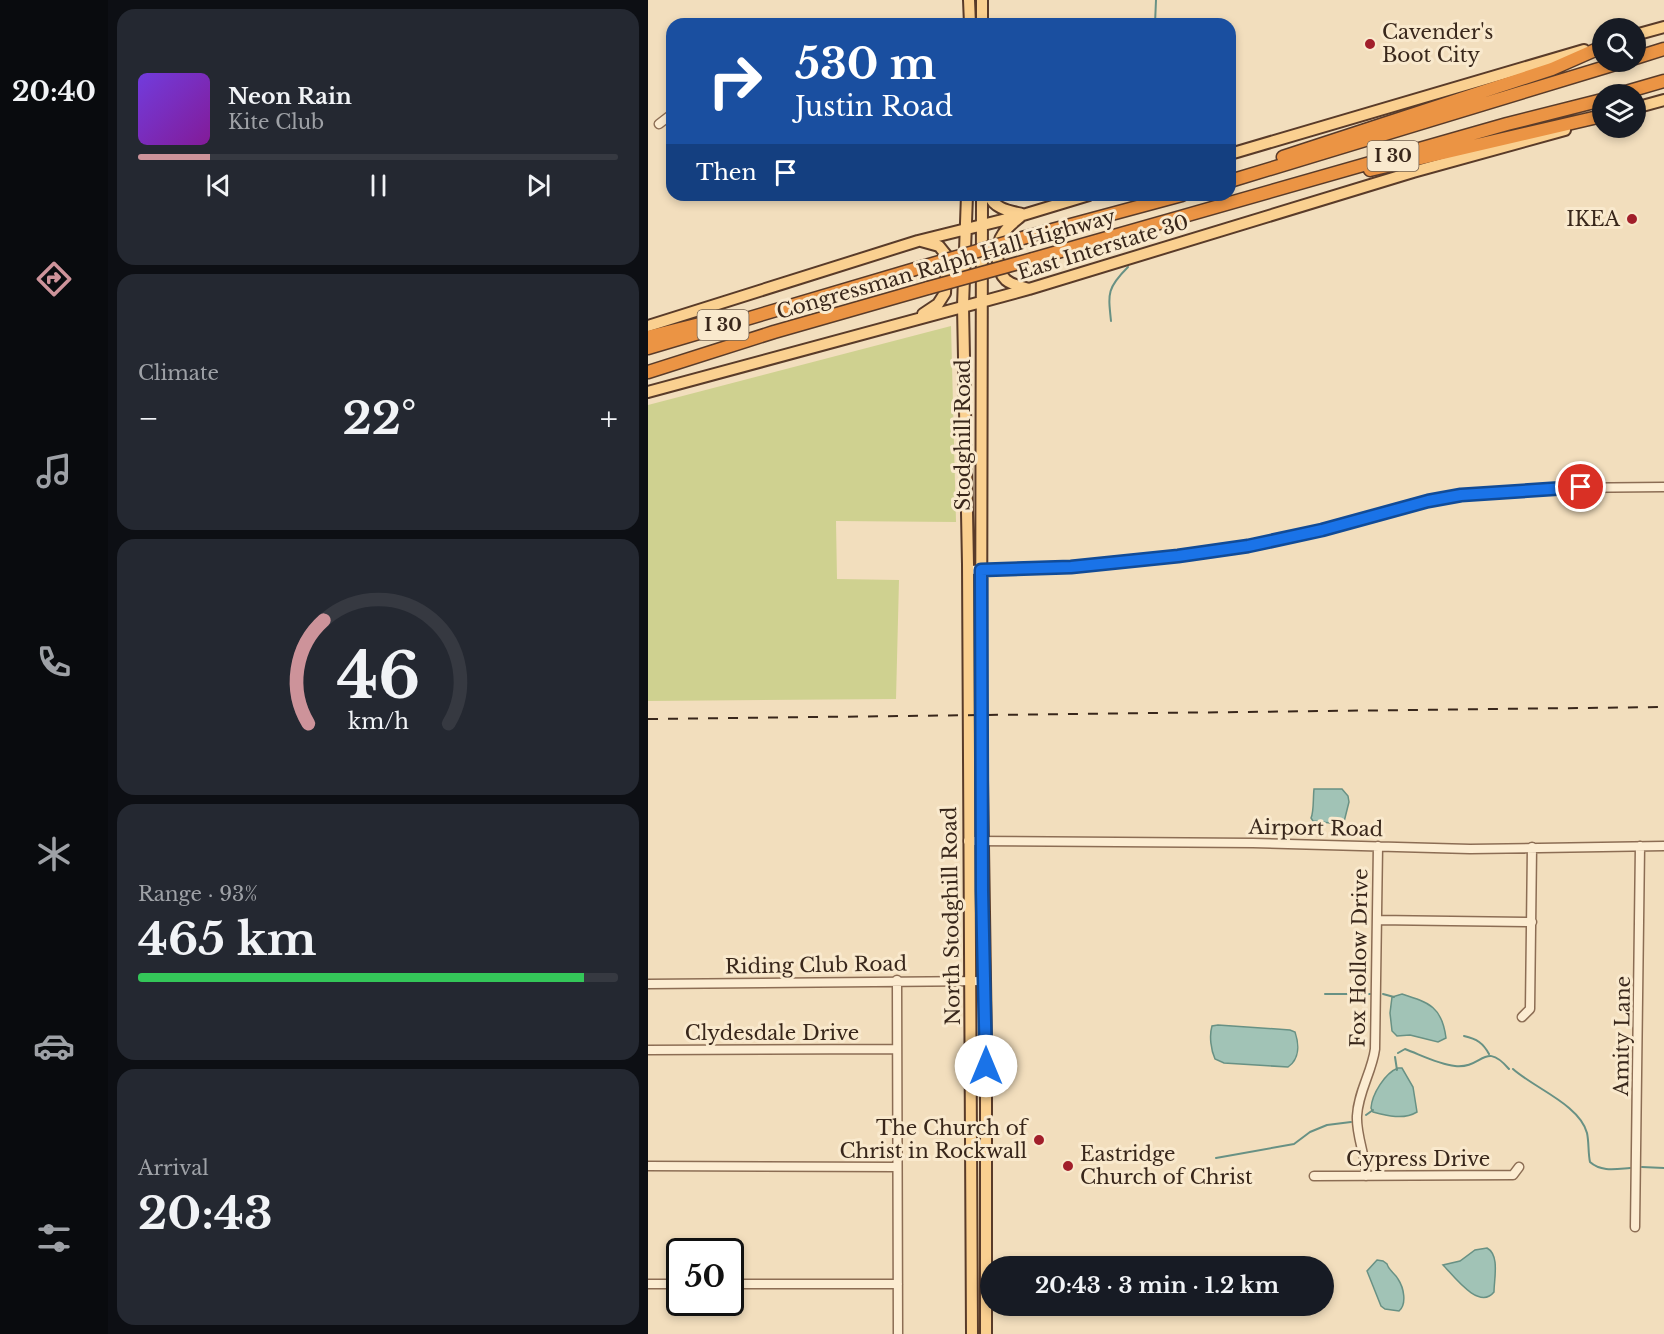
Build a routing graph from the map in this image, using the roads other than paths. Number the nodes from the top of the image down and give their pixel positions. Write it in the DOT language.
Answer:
graph roads {
  1 [pos="969,0"];
  2 [pos="982,0"];
  3 [pos="970,18"];
  4 [pos="982,18"];
  5 [pos="1664,27"];
  6 [pos="1646,32"];
  7 [pos="1592,49"];
  8 [pos="1664,49"];
  9 [pos="1592,51"];
  10 [pos="1646,55"];
  11 [pos="1592,71"];
  12 [pos="1664,81"];
  13 [pos="1646,86"];
  14 [pos="1664,100"];
  15 [pos="1592,103"];
  16 [pos="1646,105"];
  17 [pos="666,119"];
  18 [pos="1592,119"];
  19 [pos="1592,120"];
  20 [pos="659,124"];
  21 [pos="1236,152"];
  22 [pos="1236,176"];
  23 [pos="1236,177"];
  24 [pos="967,201"];
  25 [pos="982,201"];
  26 [pos="991,201"];
  27 [pos="1068,201"];
  28 [pos="1160,201"];
  29 [pos="1023,214"];
  30 [pos="1186,216"];
  31 [pos="982,225"];
  32 [pos="967,229"];
  33 [pos="918,241"];
  34 [pos="1029,289"];
  35 [pos="982,301"];
  36 [pos="798,303"];
  37 [pos="963,306"];
  38 [pos="915,320"];
  39 [pos="648,326"];
  40 [pos="774,332"];
  41 [pos="648,337"];
  42 [pos="648,348"];
  43 [pos="648,372"];
  44 [pos="648,379"];
  45 [pos="648,392"];
  46 [pos="1664,487"];
  47 [pos="968,570"];
  48 [pos="981,570"];
  49 [pos="968,841"];
  50 [pos="982,841"];
  51 [pos="1378,846"];
  52 [pos="1640,846"];
  53 [pos="1664,846"];
  54 [pos="1532,847"];
  55 [pos="1377,920"];
  56 [pos="1532,922"];
  57 [pos="897,980"];
  58 [pos="970,981"];
  59 [pos="985,981"];
  60 [pos="648,984"];
  61 [pos="1522,1017"];
  62 [pos="897,1049"];
  63 [pos="648,1050"];
  64 [pos="648,1166"];
  65 [pos="897,1167"];
  66 [pos="1519,1167"];
  67 [pos="1314,1176"];
  68 [pos="1366,1176"];
  69 [pos="1635,1227"];
  70 [pos="648,1284"];
  71 [pos="666,1284"];
  72 [pos="744,1284"];
  73 [pos="898,1284"];
  74 [pos="898,1334"];
  75 [pos="972,1334"];
  76 [pos="986,1334"];
  1 -- 3 [label="main road"];
  2 -- 4 [label="main road"];
  5 -- 6 [label="main road"];
  7 -- 21 [label="main road"];
  8 -- 10 [label="highway"];
  9 -- 22 [label="highway"];
  11 -- 23 [label="highway, I 30"];
  12 -- 13 [label="highway"];
  14 -- 16 [label="main road"];
  15 -- 30 [label="highway, Congressman Ralph Hall Highway / I 30"];
  17 -- 20 [label="street"];
  18 -- 30 [label="highway"];
  19 -- 34 [label="main road, East Interstate 30"];
  24 -- 32 [label="main road, Stodghill Road"];
  25 -- 31 [label="main road, Stodghill Road"];
  26 -- 29 [label="main road"];
  27 -- 29 [label="main road"];
  28 -- 36 [label="highway, Congressman Ralph Hall Highway / I 30, bridge"];
  29 -- 31 [label="main road"];
  29 -- 34 [label="main road"];
  30 -- 40 [label="highway, Congressman Ralph Hall Highway / I 30, bridge"];
  31 -- 32 [label="main road"];
  31 -- 35 [label="main road, Stodghill Road"];
  32 -- 33 [label="main road"];
  32 -- 37 [label="main road, Stodghill Road"];
  33 -- 38 [label="main road"];
  33 -- 39 [label="main road"];
  34 -- 35 [label="main road, East Interstate 30"];
  35 -- 37 [label="main road, East Interstate 30"];
  35 -- 48 [label="main road, Stodghill Road"];
  36 -- 41 [label="highway"];
  36 -- 42 [label="highway, Congressman Ralph Hall Highway / I 30"];
  37 -- 38 [label="main road, East Interstate 30"];
  37 -- 47 [label="main road, Stodghill Road"];
  38 -- 45 [label="main road, East Interstate 30"];
  40 -- 43 [label="highway, Congressman Ralph Hall Highway / I 30"];
  40 -- 44 [label="highway"];
  46 -- 48 [label="street"];
  47 -- 48 [label="street"];
  47 -- 49 [label="main road, North Stodghill Road"];
  48 -- 50 [label="main road, North Stodghill Road"];
  49 -- 50 [label="street, Airport Road"];
  49 -- 58 [label="main road, North Stodghill Road"];
  50 -- 51 [label="street, Airport Road"];
  50 -- 59 [label="main road, North Stodghill Road"];
  51 -- 54 [label="street, Airport Road"];
  51 -- 55 [label="street, Fox Hollow Drive"];
  52 -- 53 [label="street, Airport Road"];
  52 -- 54 [label="street, Airport Road"];
  52 -- 69 [label="street, Amity Lane"];
  54 -- 56 [label="street"];
  55 -- 56 [label="street"];
  55 -- 68 [label="street, Fox Hollow Drive"];
  56 -- 61 [label="street"];
  57 -- 58 [label="street, Riding Club Road"];
  57 -- 60 [label="street, Riding Club Road"];
  57 -- 62 [label="street"];
  58 -- 59 [label="street, Riding Club Road"];
  58 -- 75 [label="main road, North Stodghill Road"];
  59 -- 76 [label="main road, North Stodghill Road"];
  62 -- 63 [label="street, Clydesdale Drive"];
  62 -- 65 [label="street"];
  64 -- 65 [label="street"];
  65 -- 73 [label="street"];
  66 -- 68 [label="street, Cypress Drive"];
  67 -- 68 [label="street, Cypress Drive"];
  70 -- 71 [label="street"];
  72 -- 73 [label="street"];
  73 -- 74 [label="street"];
}
